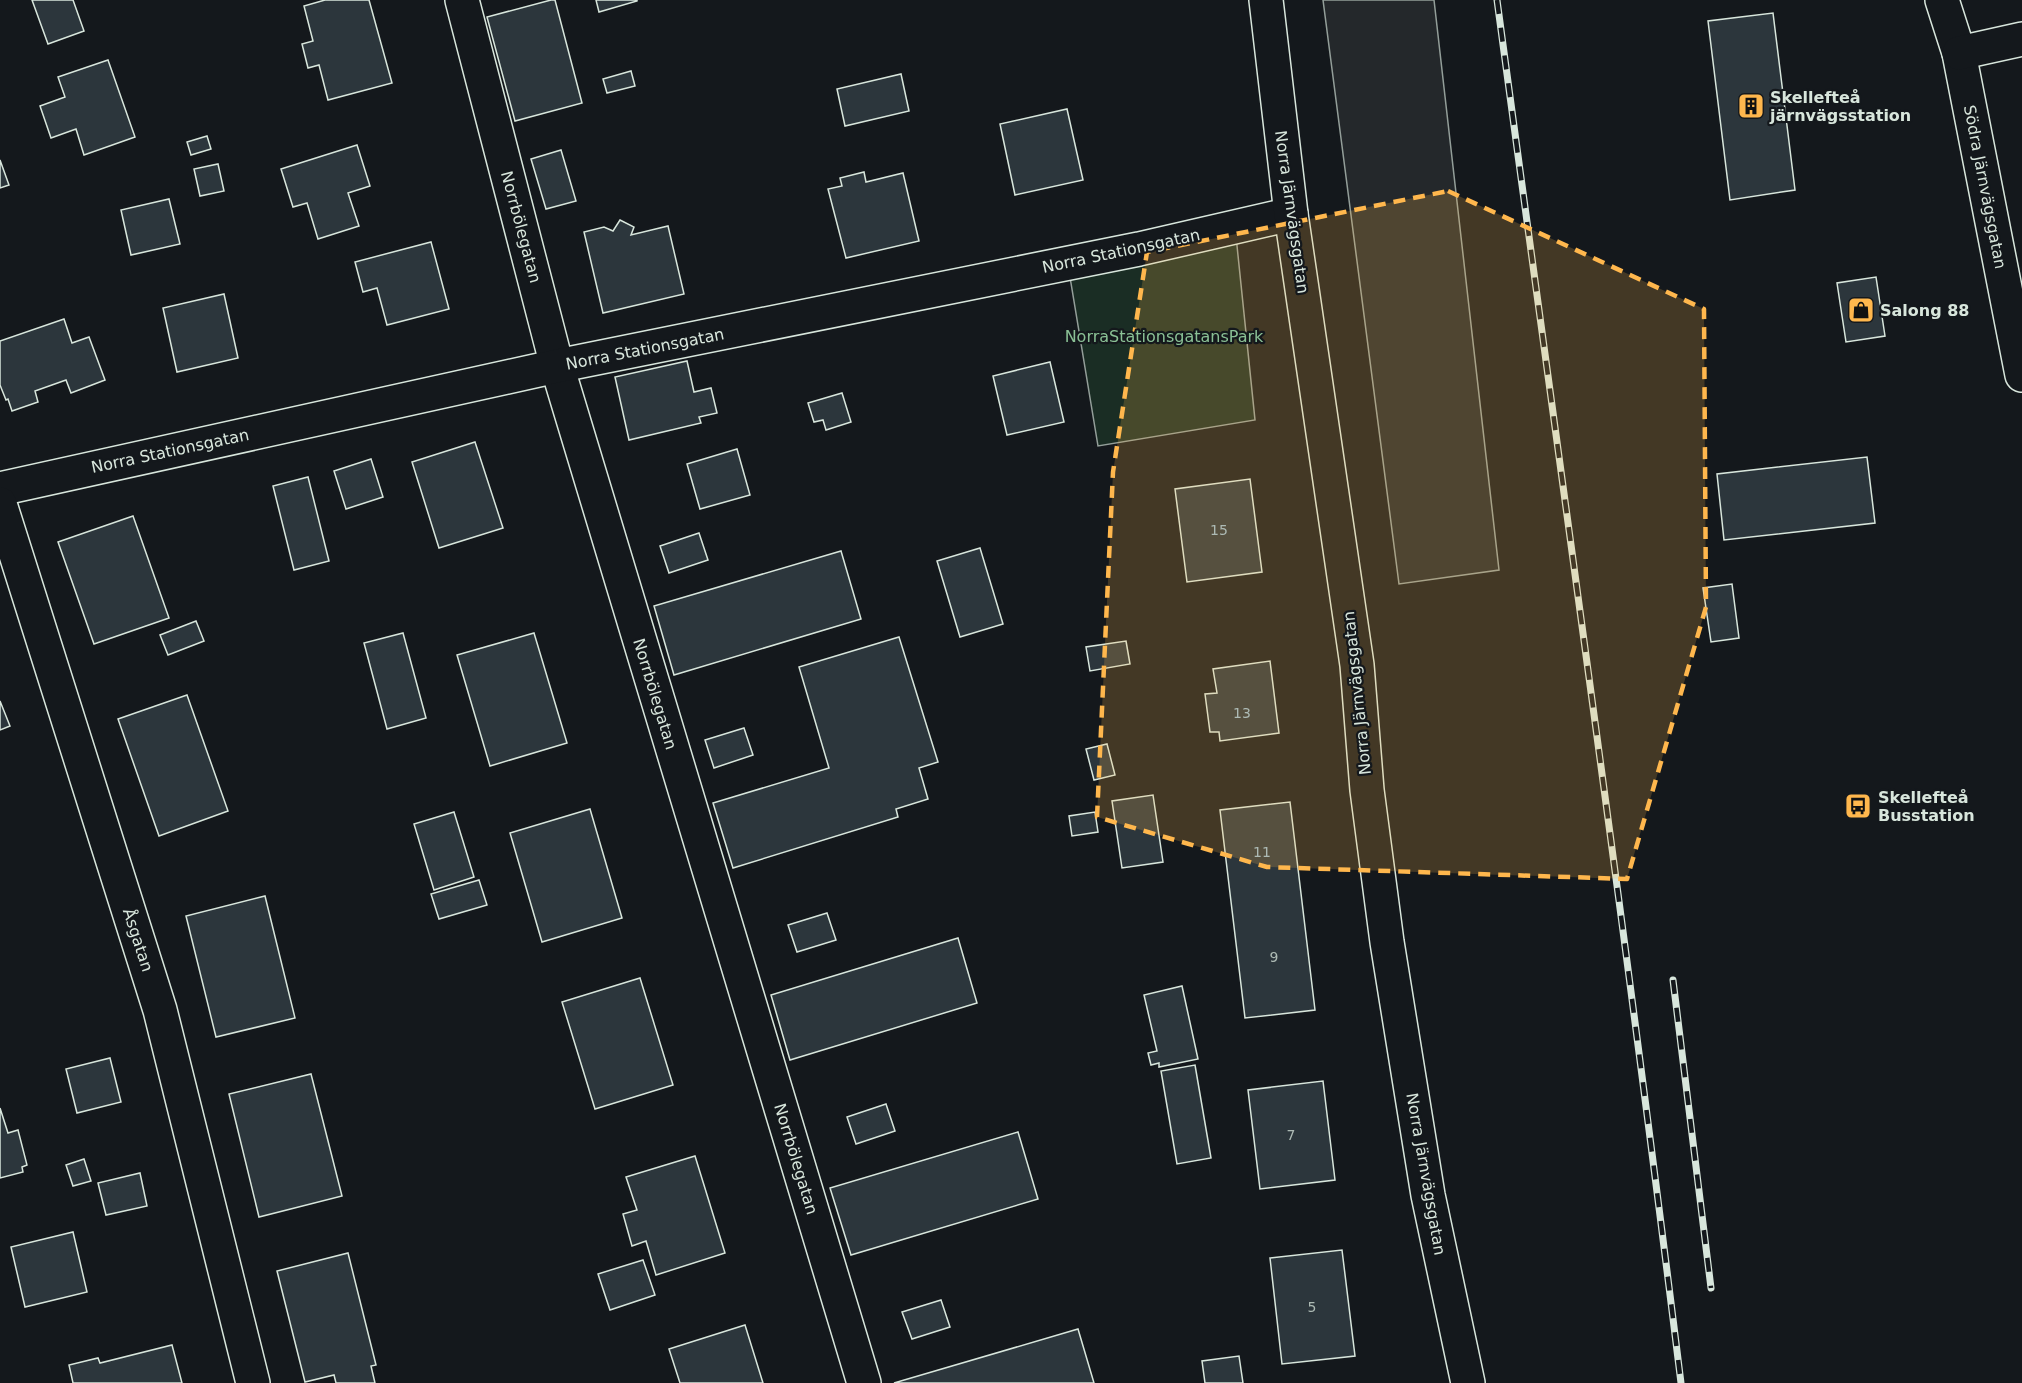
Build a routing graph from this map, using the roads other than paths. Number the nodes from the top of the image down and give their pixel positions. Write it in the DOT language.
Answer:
graph roads {
  1 [pos="462,0"];
  2 [pos="1266,0"];
  3 [pos="1942,0"];
  4 [pos="2022,39"];
  5 [pos="1959,54"];
  6 [pos="1291,214"];
  7 [pos="557,366"];
  8 [pos="2022,375"];
  9 [pos="0,489"];
  10 [pos="0,504"];
  11 [pos="253,1383"];
  12 [pos="864,1383"];
  13 [pos="1468,1383"];
  1 -- 7 [label="street, Norrbölegatan"];
  2 -- 6 [label="street, Norra Järnvägsgatan"];
  3 -- 5 [label="street, Södra Järnvägsgatan"];
  4 -- 5 [label="street"];
  5 -- 8 [label="street, Södra Järnvägsgatan"];
  6 -- 7 [label="street, Norra Stationsgatan"];
  6 -- 13 [label="street, Norra Järnvägsgatan"];
  7 -- 9 [label="street, Norra Stationsgatan"];
  7 -- 12 [label="street, Norrbölegatan"];
  10 -- 11 [label="street, Åsgatan"];
}
